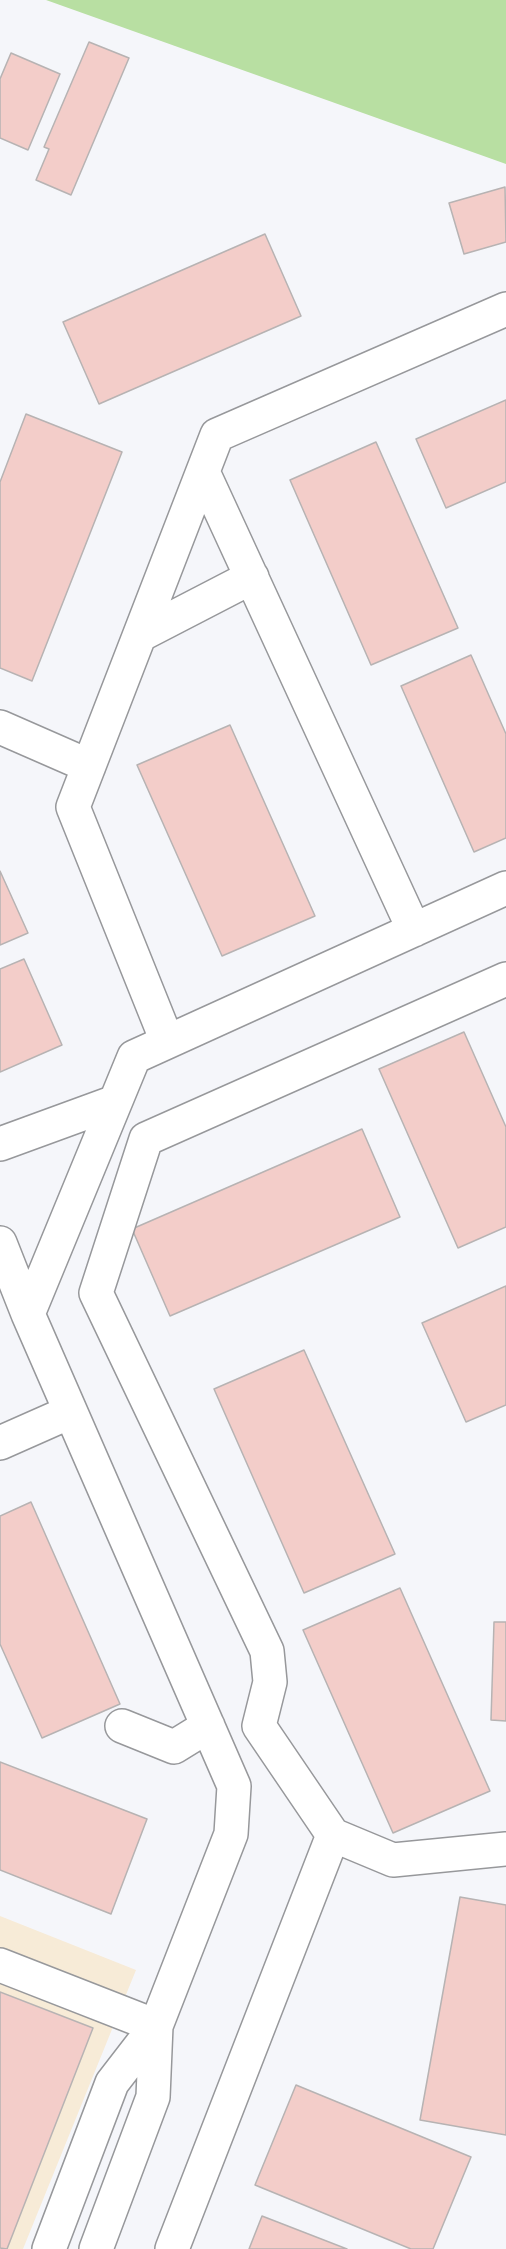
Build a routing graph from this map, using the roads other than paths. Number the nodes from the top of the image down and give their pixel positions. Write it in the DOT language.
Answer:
graph roads {
  1 [pos="506,309"];
  2 [pos="203,472"];
  3 [pos="252,577"];
  4 [pos="140,635"];
  5 [pos="0,727"];
  6 [pos="89,766"];
  7 [pos="506,888"];
  8 [pos="414,930"];
  9 [pos="506,979"];
  10 [pos="167,1041"];
  11 [pos="115,1102"];
  12 [pos="0,1144"];
  13 [pos="0,1243"];
  14 [pos="27,1314"];
  15 [pos="70,1412"];
  16 [pos="0,1443"];
  17 [pos="122,1726"];
  18 [pos="208,1726"];
  19 [pos="333,1835"];
  20 [pos="506,1849"];
  21 [pos="0,1965"];
  22 [pos="156,2025"];
  23 [pos="49,2249"];
  24 [pos="96,2249"];
  25 [pos="172,2249"];
  1 -- 2 [label="lane"];
  2 -- 3 [label="lane"];
  2 -- 4 [label="lane"];
  3 -- 4 [label="lane"];
  3 -- 8 [label="lane"];
  4 -- 6 [label="lane"];
  5 -- 6 [label="lane"];
  6 -- 10 [label="lane"];
  7 -- 8 [label="lane"];
  8 -- 10 [label="lane"];
  9 -- 19 [label="lane"];
  10 -- 11 [label="lane"];
  11 -- 12 [label="lane"];
  11 -- 14 [label="lane"];
  13 -- 14 [label="lane"];
  14 -- 15 [label="lane"];
  15 -- 16 [label="lane"];
  15 -- 18 [label="lane"];
  17 -- 18 [label="lane"];
  18 -- 22 [label="lane"];
  19 -- 20 [label="lane"];
  19 -- 25 [label="lane"];
  21 -- 22 [label="lane"];
  22 -- 23 [label="lane"];
  22 -- 24 [label="lane"];
}
